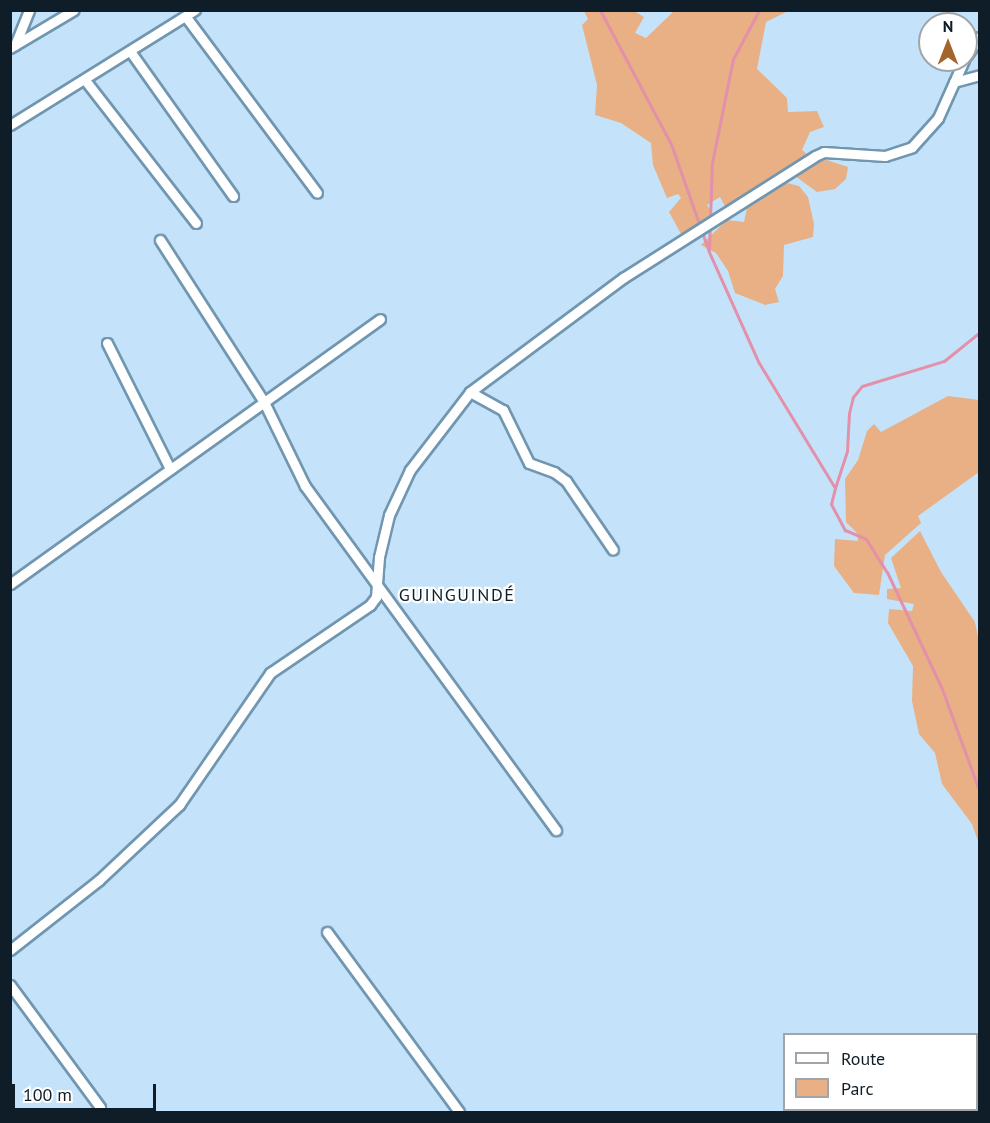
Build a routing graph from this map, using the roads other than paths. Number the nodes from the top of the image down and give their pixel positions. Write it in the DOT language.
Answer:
graph roads {
  1 [pos="29,10"];
  2 [pos="74,10"];
  3 [pos="195,10"];
  4 [pos="186,16"];
  5 [pos="13,47"];
  6 [pos="130,51"];
  7 [pos="958,72"];
  8 [pos="980,75"];
  9 [pos="85,80"];
  10 [pos="953,83"];
  11 [pos="10,125"];
  12 [pos="316,193"];
  13 [pos="233,196"];
  14 [pos="195,223"];
  15 [pos="160,240"];
  16 [pos="380,319"];
  17 [pos="107,343"];
  18 [pos="470,392"];
  19 [pos="264,402"];
  20 [pos="170,469"];
  21 [pos="613,550"];
  22 [pos="377,583"];
  23 [pos="10,584"];
  24 [pos="556,830"];
  25 [pos="327,932"];
  26 [pos="10,950"];
  27 [pos="10,985"];
  28 [pos="100,1107"];
  29 [pos="459,1113"];
  1 -- 5 [label="street"];
  2 -- 5 [label="street"];
  3 -- 4 [label="street"];
  4 -- 6 [label="street"];
  4 -- 12 [label="street"];
  6 -- 9 [label="street"];
  6 -- 13 [label="street"];
  7 -- 10 [label="street"];
  8 -- 10 [label="street"];
  9 -- 11 [label="street"];
  9 -- 14 [label="street"];
  10 -- 18 [label="street"];
  15 -- 19 [label="street"];
  16 -- 19 [label="street"];
  17 -- 20 [label="street"];
  18 -- 21 [label="street"];
  18 -- 22 [label="street"];
  19 -- 20 [label="street"];
  19 -- 22 [label="street"];
  20 -- 23 [label="street"];
  22 -- 24 [label="street"];
  22 -- 26 [label="street"];
  25 -- 29 [label="street"];
  27 -- 28 [label="street"];
}
